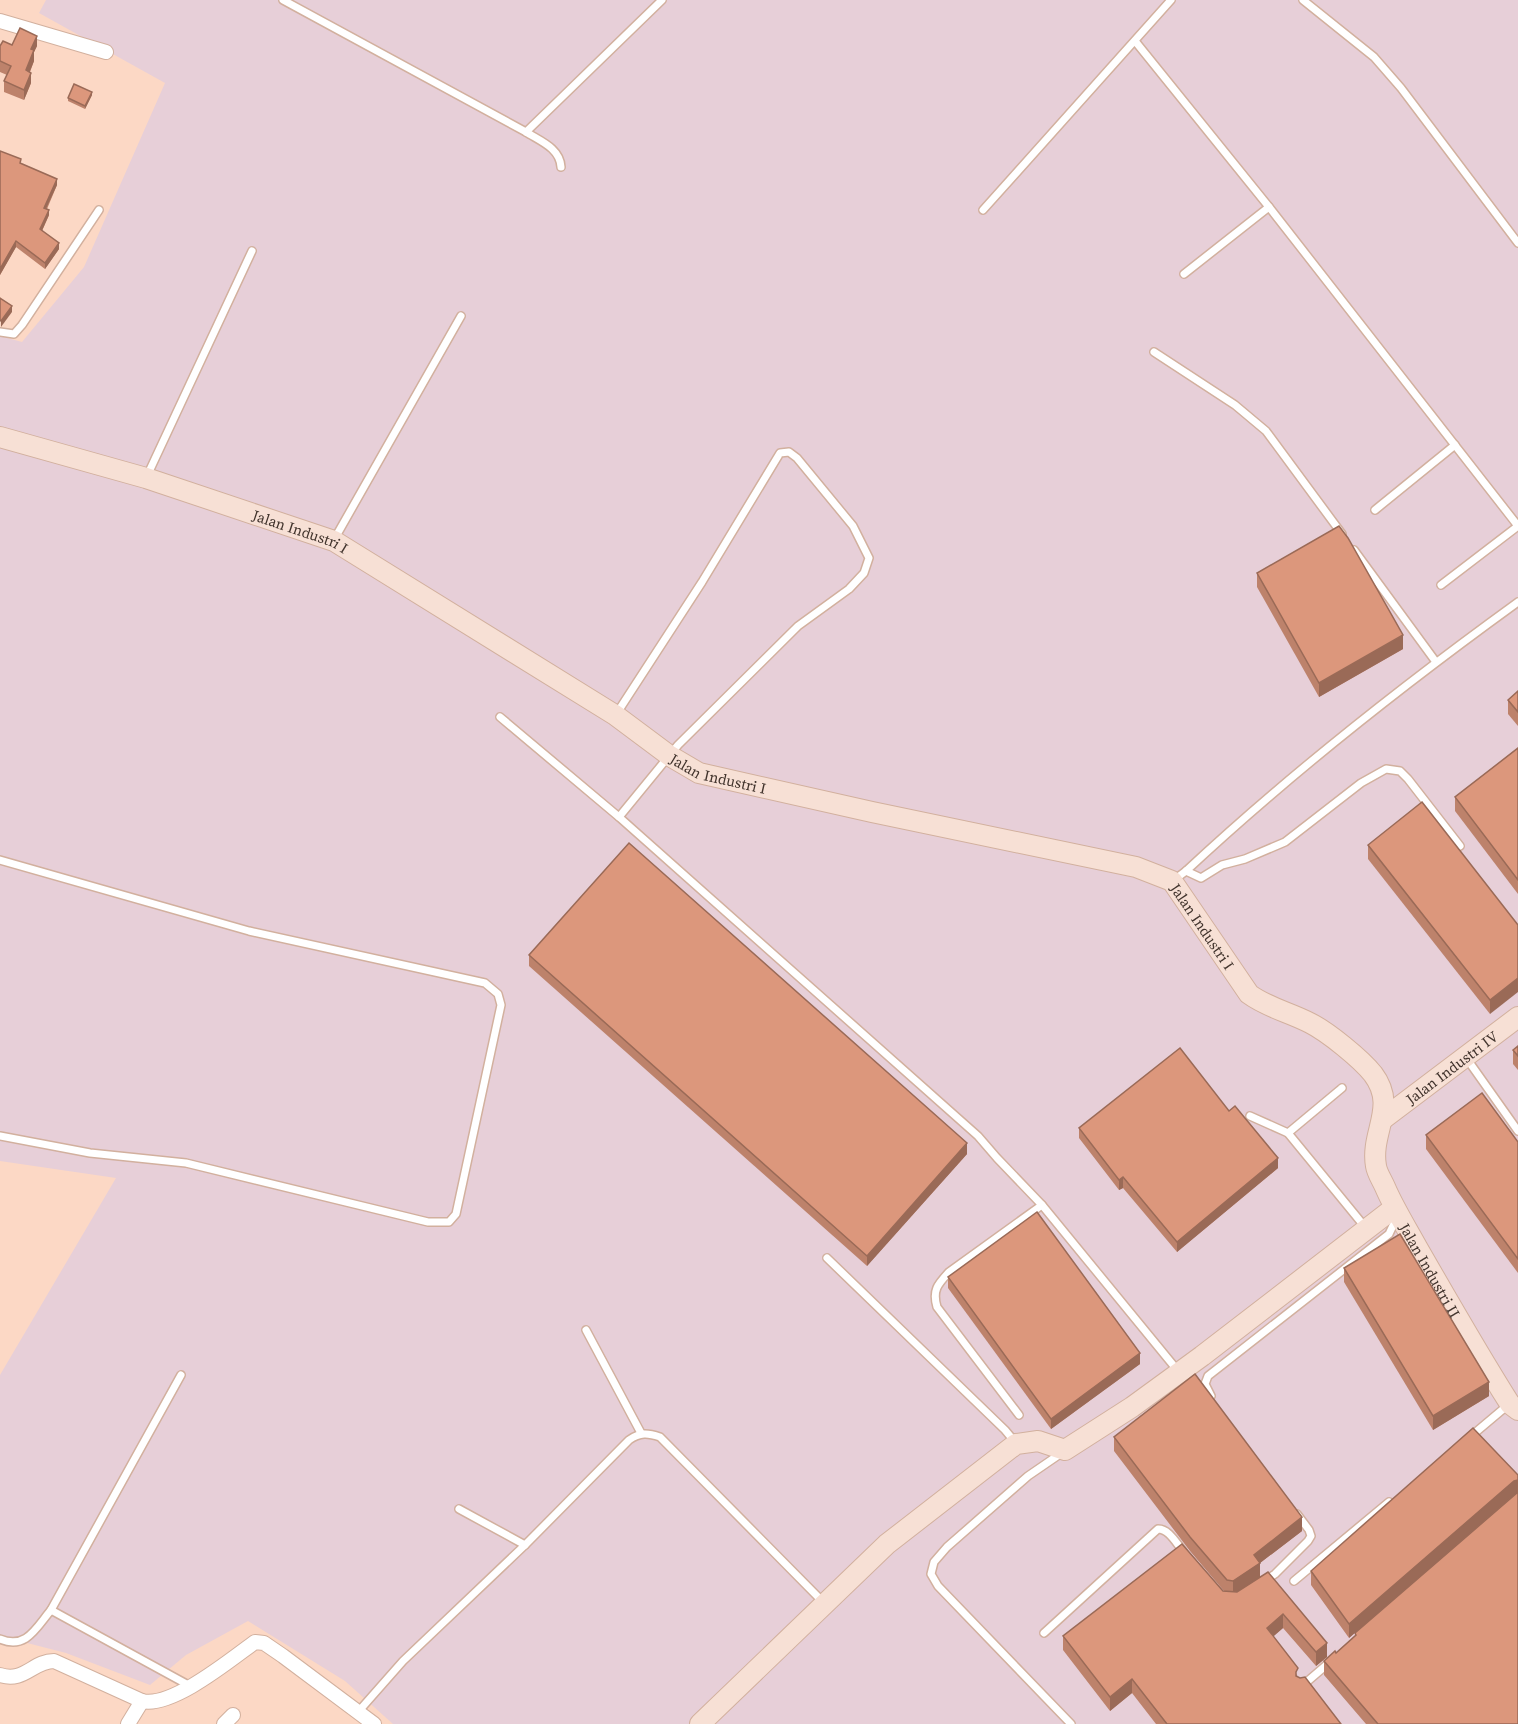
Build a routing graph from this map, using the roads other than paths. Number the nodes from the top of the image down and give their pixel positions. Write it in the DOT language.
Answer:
graph roads {
  1 [pos="284,0"];
  2 [pos="662,0"];
  3 [pos="1171,0"];
  4 [pos="1303,0"];
  5 [pos="0,21"];
  6 [pos="1136,41"];
  7 [pos="106,52"];
  8 [pos="526,132"];
  9 [pos="561,167"];
  10 [pos="1269,207"];
  11 [pos="99,210"];
  12 [pos="983,210"];
  13 [pos="1518,243"];
  14 [pos="252,251"];
  15 [pos="1184,274"];
  16 [pos="460,316"];
  17 [pos="0,332"];
  18 [pos="1154,352"];
  19 [pos="0,437"];
  20 [pos="1455,445"];
  21 [pos="146,478"];
  22 [pos="1375,510"];
  23 [pos="334,541"];
  24 [pos="1441,585"];
  25 [pos="1518,602"];
  26 [pos="1436,662"];
  27 [pos="615,715"];
  28 [pos="500,717"];
  29 [pos="670,756"];
  30 [pos="619,817"];
  31 [pos="1460,846"];
  32 [pos="0,860"];
  33 [pos="1179,876"];
  34 [pos="1518,1017"];
  35 [pos="1465,1057"];
  36 [pos="1342,1088"];
  37 [pos="1250,1116"];
  38 [pos="1383,1119"];
  39 [pos="1518,1131"];
  40 [pos="1288,1133"];
  41 [pos="0,1136"];
  42 [pos="1042,1205"];
  43 [pos="1396,1211"];
  44 [pos="1367,1229"];
  45 [pos="827,1258"];
  46 [pos="586,1330"];
  47 [pos="1179,1373"];
  48 [pos="181,1375"];
  49 [pos="1214,1400"];
  50 [pos="1514,1407"];
  51 [pos="1018,1416"];
  52 [pos="641,1433"];
  53 [pos="1462,1443"];
  54 [pos="1016,1444"];
  55 [pos="1065,1450"];
  56 [pos="1400,1494"];
  57 [pos="459,1509"];
  58 [pos="1295,1511"];
  59 [pos="525,1545"];
  60 [pos="1188,1557"];
  61 [pos="1294,1581"];
  62 [pos="1258,1585"];
  63 [pos="825,1604"];
  64 [pos="51,1610"];
  65 [pos="1044,1633"];
  66 [pos="0,1639"];
  67 [pos="1337,1655"];
  68 [pos="0,1675"];
  69 [pos="192,1687"];
  70 [pos="1300,1687"];
  71 [pos="142,1701"];
  72 [pos="358,1712"];
  73 [pos="128,1724"];
  74 [pos="374,1724"];
  75 [pos="700,1724"];
  76 [pos="1071,1724"];
  1 -- 8 [label="lane"];
  2 -- 8 [label="lane"];
  3 -- 6 [label="lane"];
  4 -- 13 [label="lane"];
  5 -- 7 [label="street"];
  6 -- 10 [label="lane"];
  6 -- 12 [label="lane"];
  8 -- 9 [label="lane"];
  10 -- 15 [label="lane"];
  10 -- 20 [label="lane"];
  11 -- 17 [label="lane"];
  14 -- 21 [label="lane"];
  16 -- 23 [label="lane"];
  18 -- 26 [label="lane"];
  19 -- 21 [label="main road, Jalan Industri I"];
  20 -- 22 [label="lane"];
  20 -- 24 [label="lane"];
  21 -- 23 [label="main road, Jalan Industri I"];
  23 -- 27 [label="main road, Jalan Industri I"];
  25 -- 26 [label="lane"];
  26 -- 33 [label="lane"];
  27 -- 29 [label="main road, Jalan Industri I"];
  27 -- 29 [label="lane"];
  28 -- 30 [label="lane"];
  29 -- 30 [label="lane"];
  29 -- 33 [label="main road, Jalan Industri I"];
  30 -- 42 [label="lane"];
  31 -- 33 [label="lane"];
  32 -- 41 [label="lane"];
  33 -- 38 [label="main road, Jalan Industri I"];
  34 -- 35 [label="main road, Jalan Industri IV"];
  35 -- 38 [label="main road, Jalan Industri IV"];
  35 -- 39 [label="lane"];
  36 -- 40 [label="lane"];
  37 -- 40 [label="lane"];
  38 -- 43 [label="main road, Jalan Industri II"];
  40 -- 44 [label="lane"];
  42 -- 47 [label="lane"];
  42 -- 51 [label="lane"];
  43 -- 44 [label="main road"];
  43 -- 49 [label="lane"];
  43 -- 50 [label="main road, Jalan Industri II"];
  44 -- 47 [label="main road"];
  45 -- 54 [label="lane"];
  46 -- 52 [label="lane"];
  47 -- 55 [label="main road"];
  48 -- 64 [label="lane"];
  50 -- 53 [label="lane"];
  52 -- 59 [label="lane"];
  52 -- 63 [label="lane"];
  54 -- 55 [label="main road"];
  54 -- 63 [label="main road"];
  55 -- 76 [label="lane"];
  56 -- 61 [label="lane"];
  57 -- 59 [label="lane"];
  58 -- 62 [label="lane"];
  59 -- 72 [label="lane"];
  60 -- 65 [label="lane"];
  63 -- 75 [label="main road"];
  64 -- 66 [label="lane"];
  64 -- 69 [label="lane"];
  67 -- 70 [label="lane"];
  68 -- 71 [label="street"];
  69 -- 71 [label="street"];
  69 -- 72 [label="street"];
  71 -- 73 [label="street"];
  72 -- 74 [label="street"];
}
